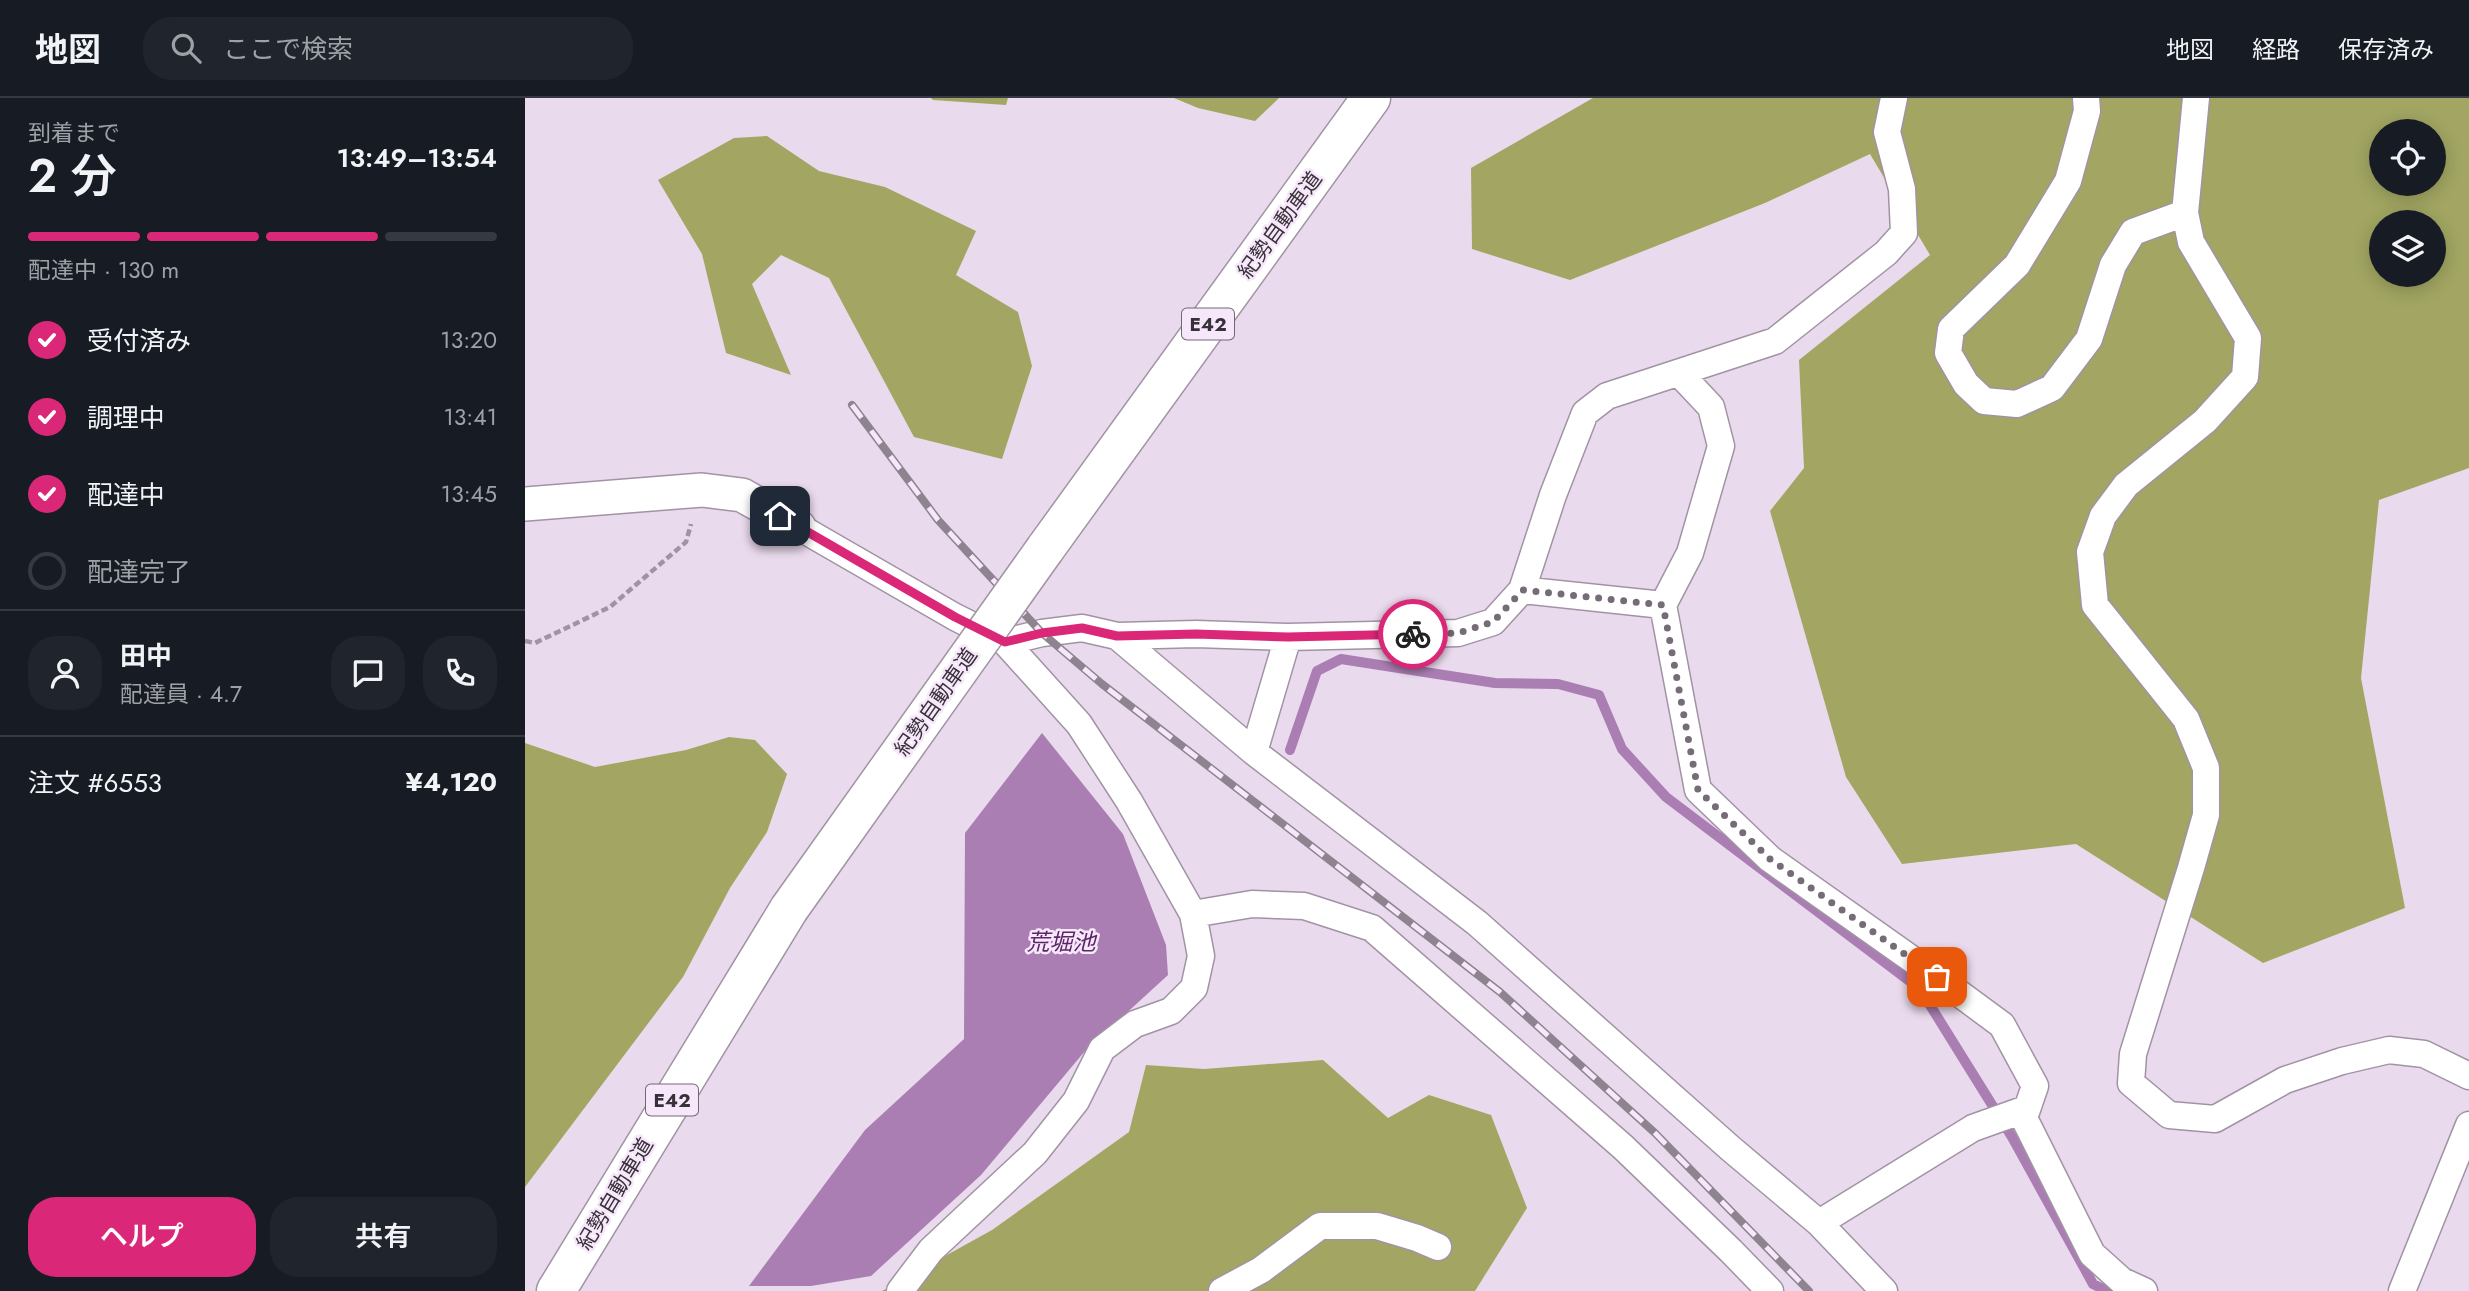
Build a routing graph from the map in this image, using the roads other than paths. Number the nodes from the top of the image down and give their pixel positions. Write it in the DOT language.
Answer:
graph roads {
  1 [pos="1371,98"];
  2 [pos="1894,98"];
  3 [pos="2086,98"];
  4 [pos="2196,98"];
  5 [pos="2185,213"];
  6 [pos="1679,373"];
  7 [pos="525,504"];
  8 [pos="799,527"];
  9 [pos="1523,590"];
  10 [pos="1663,605"];
  11 [pos="1117,636"];
  12 [pos="1288,637"];
  13 [pos="1005,642"];
  14 [pos="1254,752"];
  15 [pos="1193,914"];
  16 [pos="2469,1076"];
  17 [pos="2027,1110"];
  18 [pos="2469,1125"];
  19 [pos="1819,1223"];
  20 [pos="1438,1247"];
  21 [pos="556,1291"];
  22 [pos="900,1291"];
  23 [pos="1222,1291"];
  24 [pos="1770,1291"];
  25 [pos="1884,1291"];
  26 [pos="2144,1291"];
  27 [pos="2402,1291"];
  1 -- 21 [label="highway, 紀勢自動車道 / E42, bridge"];
  2 -- 6 [label="street"];
  3 -- 5 [label="street"];
  4 -- 5 [label="street"];
  5 -- 16 [label="street"];
  6 -- 9 [label="street"];
  6 -- 10 [label="street"];
  7 -- 8 [label="street"];
  8 -- 13 [label="street"];
  9 -- 10 [label="street"];
  9 -- 12 [label="street"];
  10 -- 17 [label="street"];
  11 -- 12 [label="street"];
  11 -- 13 [label="street"];
  11 -- 14 [label="street"];
  12 -- 14 [label="street"];
  13 -- 15 [label="street"];
  14 -- 19 [label="street"];
  15 -- 22 [label="street"];
  15 -- 24 [label="street"];
  17 -- 19 [label="street"];
  17 -- 26 [label="street"];
  18 -- 27 [label="street"];
  19 -- 25 [label="street"];
  20 -- 23 [label="street"];
}
